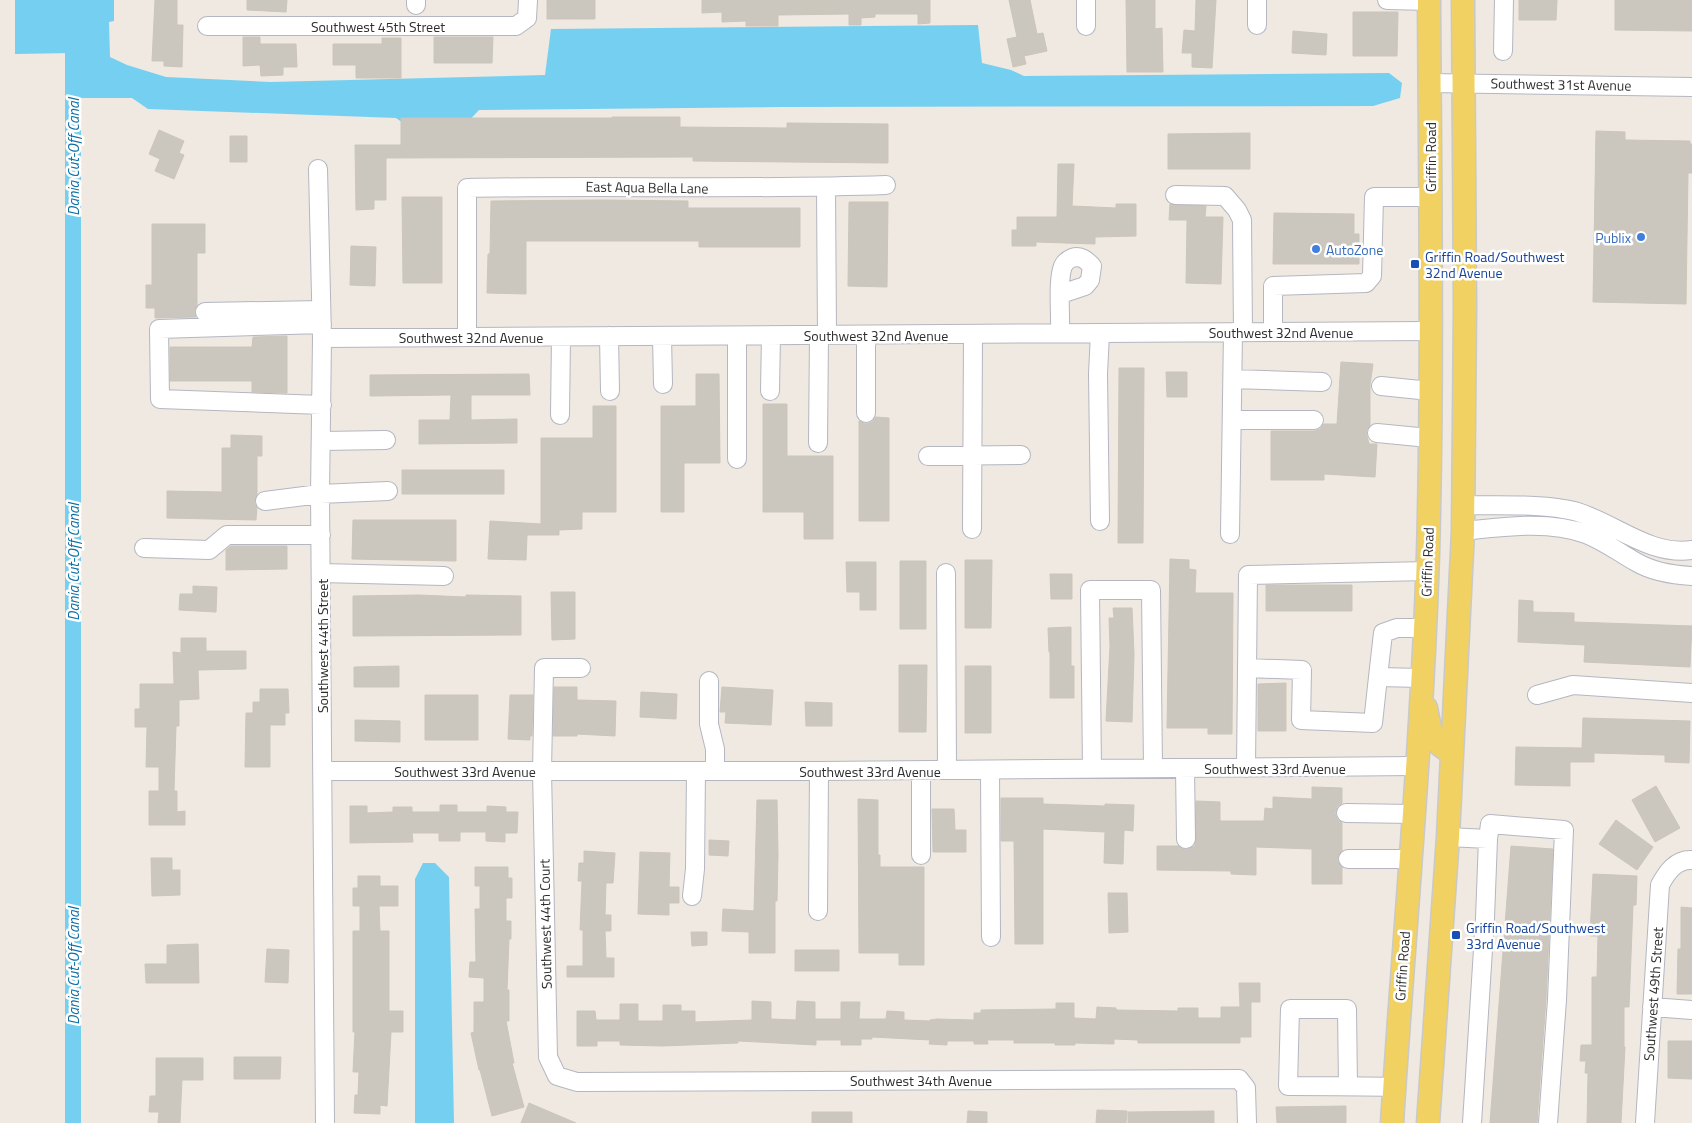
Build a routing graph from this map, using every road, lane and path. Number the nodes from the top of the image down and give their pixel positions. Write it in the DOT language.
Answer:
graph roads {
  1 [pos="528,0"];
  2 [pos="1086,0"];
  3 [pos="1257,0"];
  4 [pos="1387,0"];
  5 [pos="1463,0"];
  6 [pos="1504,0"];
  7 [pos="1429,1"];
  8 [pos="1257,25"];
  9 [pos="208,26"];
  10 [pos="1086,26"];
  11 [pos="1504,51"];
  12 [pos="1429,83"];
  13 [pos="1464,83"];
  14 [pos="1692,87"];
  15 [pos="318,168"];
  16 [pos="886,185"];
  17 [pos="826,187"];
  18 [pos="1176,195"];
  19 [pos="1430,197"];
  20 [pos="1061,294"];
  21 [pos="206,312"];
  22 [pos="322,324"];
  23 [pos="1430,331"];
  24 [pos="1238,332"];
  25 [pos="1273,332"];
  26 [pos="1060,333"];
  27 [pos="1100,333"];
  28 [pos="973,334"];
  29 [pos="771,335"];
  30 [pos="823,335"];
  31 [pos="866,335"];
  32 [pos="609,336"];
  33 [pos="662,336"];
  34 [pos="737,336"];
  35 [pos="467,337"];
  36 [pos="561,337"];
  37 [pos="1233,379"];
  38 [pos="1322,382"];
  39 [pos="663,384"];
  40 [pos="1381,386"];
  41 [pos="610,391"];
  42 [pos="770,391"];
  43 [pos="1430,391"];
  44 [pos="322,404"];
  45 [pos="866,413"];
  46 [pos="560,415"];
  47 [pos="1464,417"];
  48 [pos="1232,420"];
  49 [pos="1314,420"];
  50 [pos="1377,433"];
  51 [pos="1429,438"];
  52 [pos="386,440"];
  53 [pos="322,441"];
  54 [pos="818,443"];
  55 [pos="928,456"];
  56 [pos="972,456"];
  57 [pos="1021,456"];
  58 [pos="737,460"];
  59 [pos="388,492"];
  60 [pos="320,494"];
  61 [pos="265,501"];
  62 [pos="1463,505"];
  63 [pos="1100,521"];
  64 [pos="972,529"];
  65 [pos="1463,531"];
  66 [pos="1230,534"];
  67 [pos="321,535"];
  68 [pos="144,548"];
  69 [pos="1692,550"];
  70 [pos="1427,571"];
  71 [pos="321,573"];
  72 [pos="946,573"];
  73 [pos="444,576"];
  74 [pos="1692,576"];
  75 [pos="1424,628"];
  76 [pos="581,668"];
  77 [pos="1247,668"];
  78 [pos="1378,677"];
  79 [pos="709,681"];
  80 [pos="1422,684"];
  81 [pos="1692,693"];
  82 [pos="1537,695"];
  83 [pos="1452,753"];
  84 [pos="1417,766"];
  85 [pos="1153,768"];
  86 [pos="1185,768"];
  87 [pos="1246,768"];
  88 [pos="1092,769"];
  89 [pos="921,770"];
  90 [pos="947,770"];
  91 [pos="990,770"];
  92 [pos="322,771"];
  93 [pos="542,771"];
  94 [pos="696,771"];
  95 [pos="716,771"];
  96 [pos="819,771"];
  97 [pos="1346,813"];
  98 [pos="1413,814"];
  99 [pos="1448,837"];
  100 [pos="1186,839"];
  101 [pos="1488,839"];
  102 [pos="921,855"];
  103 [pos="1348,859"];
  104 [pos="1410,859"];
  105 [pos="1692,860"];
  106 [pos="692,896"];
  107 [pos="818,911"];
  108 [pos="991,937"];
  109 [pos="1652,1007"];
  110 [pos="1692,1010"];
  111 [pos="557,1076"];
  112 [pos="1348,1086"];
  113 [pos="1394,1087"];
  114 [pos="325,1123"];
  115 [pos="1247,1123"];
  116 [pos="1392,1123"];
  117 [pos="1428,1123"];
  118 [pos="1472,1123"];
  119 [pos="1548,1123"];
  120 [pos="1645,1123"];
  1 -- 9 [label="street, Southwest 45th Street"];
  2 -- 10 [label="street"];
  3 -- 8 [label="street"];
  4 -- 7 [label="street"];
  5 -- 13 [label="main road"];
  6 -- 11 [label="street"];
  7 -- 12 [label="main road, Griffin Road"];
  12 -- 13 [label="street, Southwest 31st Avenue"];
  12 -- 19 [label="main road, Griffin Road"];
  13 -- 14 [label="street, Southwest 31st Avenue"];
  13 -- 47 [label="main road"];
  15 -- 22 [label="street, Southwest 44th Street"];
  16 -- 17 [label="street, East Aqua Bella Lane"];
  17 -- 30 [label="street"];
  17 -- 35 [label="street, East Aqua Bella Lane"];
  18 -- 24 [label="street"];
  19 -- 23 [label="main road, Griffin Road"];
  19 -- 25 [label="street"];
  20 -- 26 [label="street"];
  21 -- 22 [label="street"];
  22 -- 35 [label="street, Southwest 32nd Avenue"];
  22 -- 44 [label="street, Southwest 44th Street"];
  22 -- 44 [label="street"];
  23 -- 25 [label="street, Southwest 32nd Avenue"];
  23 -- 43 [label="main road, Griffin Road"];
  23 -- 47 [label="main road"];
  24 -- 25 [label="street, Southwest 32nd Avenue"];
  24 -- 27 [label="street, Southwest 32nd Avenue"];
  24 -- 37 [label="street"];
  26 -- 27 [label="street, Southwest 32nd Avenue"];
  26 -- 28 [label="street, Southwest 32nd Avenue"];
  27 -- 63 [label="street"];
  28 -- 31 [label="street, Southwest 32nd Avenue"];
  28 -- 56 [label="street"];
  29 -- 30 [label="street, Southwest 32nd Avenue"];
  29 -- 34 [label="street, Southwest 32nd Avenue"];
  29 -- 42 [label="street"];
  30 -- 31 [label="street, Southwest 32nd Avenue"];
  30 -- 54 [label="street"];
  31 -- 45 [label="street"];
  32 -- 33 [label="street, Southwest 32nd Avenue"];
  32 -- 36 [label="street, Southwest 32nd Avenue"];
  32 -- 41 [label="street"];
  33 -- 34 [label="street, Southwest 32nd Avenue"];
  33 -- 39 [label="street"];
  34 -- 58 [label="street"];
  35 -- 36 [label="street, Southwest 32nd Avenue"];
  36 -- 46 [label="street"];
  37 -- 38 [label="street"];
  37 -- 48 [label="street"];
  40 -- 43 [label="street"];
  43 -- 51 [label="main road, Griffin Road"];
  44 -- 53 [label="street, Southwest 44th Street"];
  47 -- 62 [label="main road"];
  48 -- 49 [label="street"];
  48 -- 66 [label="street"];
  50 -- 51 [label="street"];
  51 -- 70 [label="main road, Griffin Road"];
  52 -- 53 [label="street"];
  53 -- 60 [label="street, Southwest 44th Street"];
  55 -- 56 [label="street"];
  56 -- 57 [label="street"];
  56 -- 64 [label="street"];
  59 -- 60 [label="street"];
  60 -- 61 [label="street"];
  60 -- 67 [label="street, Southwest 44th Street"];
  62 -- 65 [label="main road"];
  62 -- 69 [label="street"];
  65 -- 74 [label="street"];
  65 -- 83 [label="main road"];
  67 -- 68 [label="street"];
  67 -- 71 [label="street, Southwest 44th Street"];
  70 -- 75 [label="main road, Griffin Road"];
  70 -- 77 [label="street"];
  71 -- 73 [label="street"];
  71 -- 92 [label="street, Southwest 44th Street"];
  72 -- 90 [label="street"];
  75 -- 78 [label="street"];
  75 -- 80 [label="main road, Griffin Road"];
  76 -- 93 [label="street, Southwest 44th Court"];
  77 -- 78 [label="street"];
  77 -- 87 [label="street"];
  78 -- 80 [label="street"];
  79 -- 95 [label="street"];
  80 -- 83 [label="main road"];
  80 -- 84 [label="main road, Griffin Road"];
  81 -- 82 [label="street"];
  83 -- 99 [label="main road"];
  84 -- 87 [label="street, Southwest 33rd Avenue"];
  84 -- 98 [label="main road, Griffin Road"];
  84 -- 99 [label="main road"];
  85 -- 86 [label="street, Southwest 33rd Avenue"];
  85 -- 88 [label="street, Southwest 33rd Avenue"];
  85 -- 88 [label="street"];
  86 -- 87 [label="street, Southwest 33rd Avenue"];
  86 -- 100 [label="street"];
  88 -- 91 [label="street, Southwest 33rd Avenue"];
  89 -- 90 [label="street, Southwest 33rd Avenue"];
  89 -- 96 [label="street, Southwest 33rd Avenue"];
  89 -- 102 [label="street"];
  90 -- 91 [label="street, Southwest 33rd Avenue"];
  91 -- 108 [label="street"];
  92 -- 93 [label="street, Southwest 33rd Avenue"];
  92 -- 114 [label="street, Southwest 44th Street"];
  93 -- 94 [label="street, Southwest 33rd Avenue"];
  93 -- 111 [label="street, Southwest 44th Court"];
  94 -- 95 [label="street, Southwest 33rd Avenue"];
  94 -- 106 [label="street"];
  95 -- 96 [label="street, Southwest 33rd Avenue"];
  96 -- 107 [label="street"];
  97 -- 98 [label="street"];
  98 -- 104 [label="main road, Griffin Road"];
  99 -- 101 [label="street"];
  99 -- 117 [label="main road"];
  101 -- 118 [label="street"];
  101 -- 119 [label="street"];
  103 -- 104 [label="street"];
  104 -- 113 [label="main road, Griffin Road"];
  105 -- 109 [label="street, Southwest 49th Street"];
  109 -- 110 [label="street"];
  109 -- 120 [label="street, Southwest 49th Street"];
  111 -- 115 [label="street, Southwest 34th Avenue"];
  112 -- 112 [label="street"];
  112 -- 113 [label="street"];
  113 -- 116 [label="main road, Griffin Road"];
}
